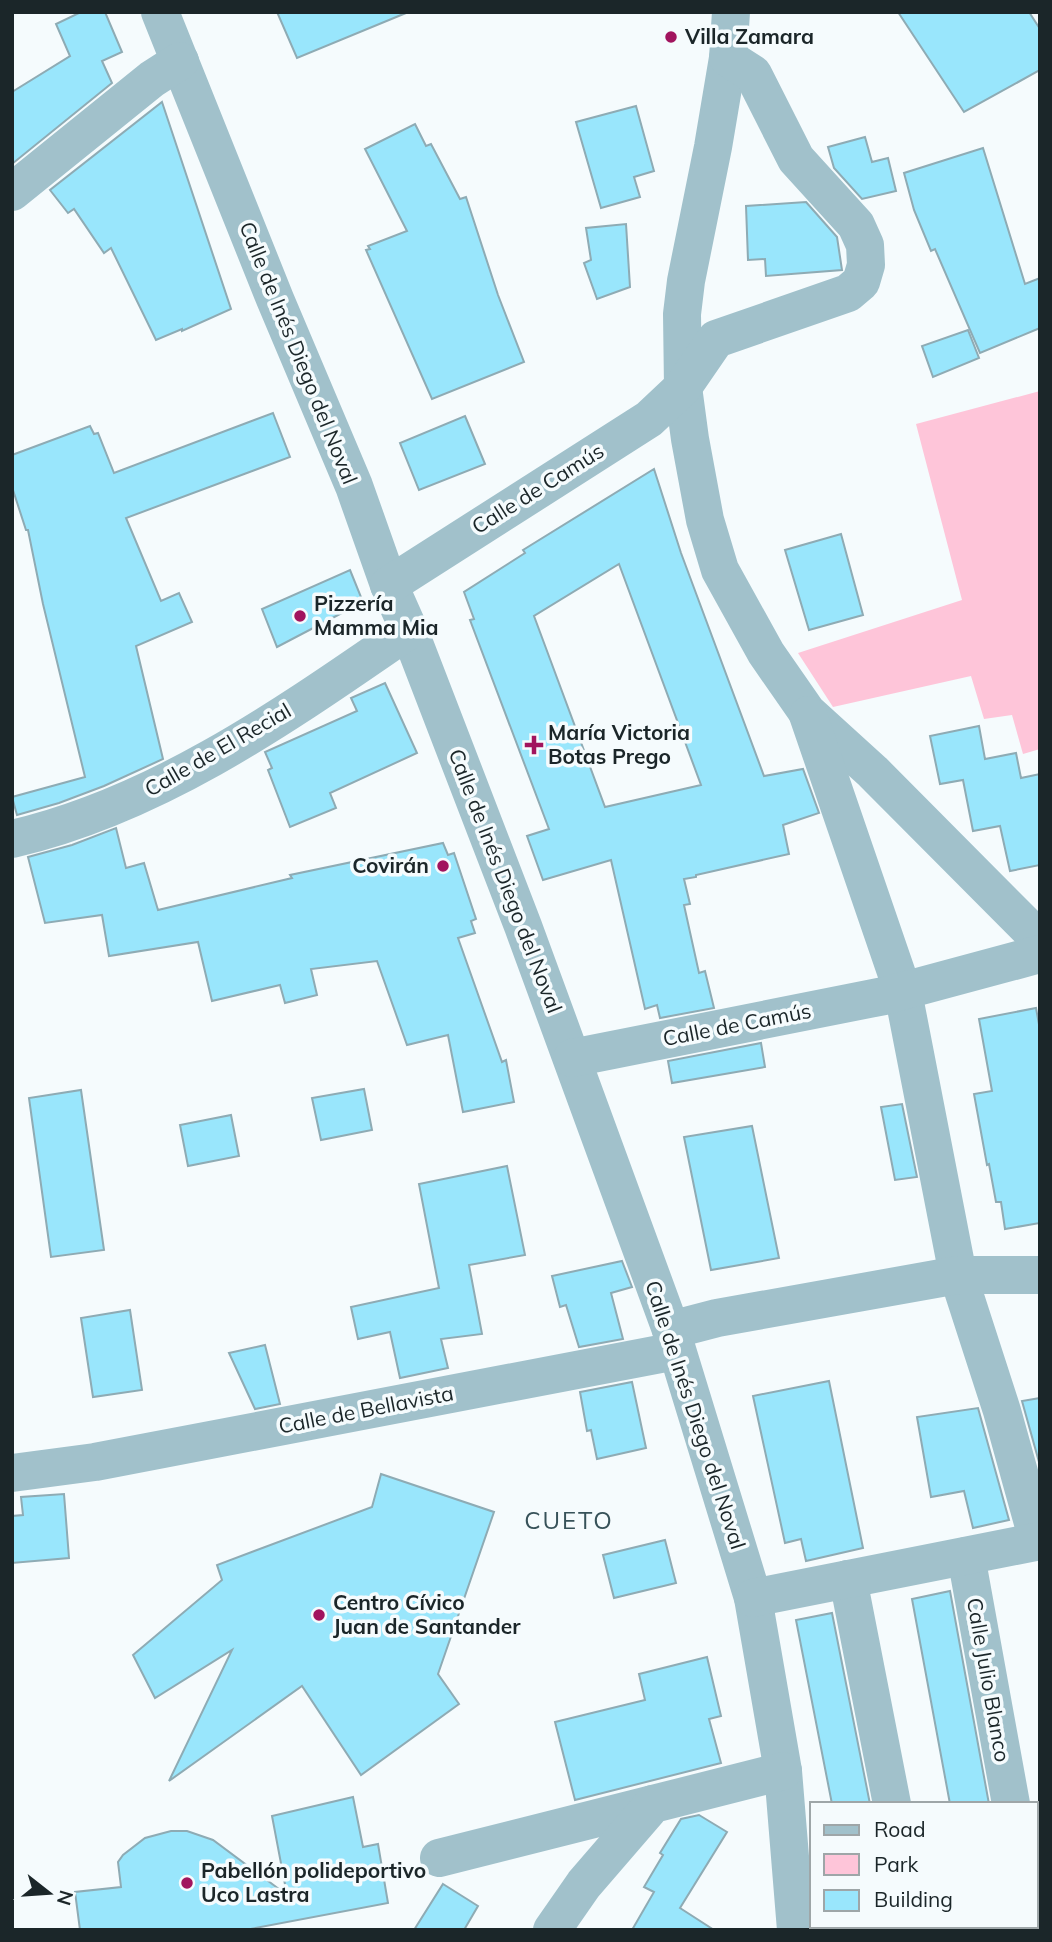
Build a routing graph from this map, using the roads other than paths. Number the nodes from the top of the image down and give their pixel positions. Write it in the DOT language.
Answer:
graph roads {
  1 [pos="160,12"];
  2 [pos="731,12"];
  3 [pos="728,58"];
  4 [pos="180,61"];
  5 [pos="12,192"];
  6 [pos="683,387"];
  7 [pos="389,585"];
  8 [pos="409,629"];
  9 [pos="807,712"];
  10 [pos="12,839"];
  11 [pos="1040,940"];
  12 [pos="1040,954"];
  13 [pos="903,992"];
  14 [pos="572,1058"];
  15 [pos="958,1275"];
  16 [pos="1040,1275"];
  17 [pos="673,1340"];
  18 [pos="12,1450"];
  19 [pos="57,1467"];
  20 [pos="12,1473"];
  21 [pos="1039,1541"];
  22 [pos="965,1556"];
  23 [pos="848,1579"];
  24 [pos="752,1598"];
  25 [pos="783,1771"];
  26 [pos="892,1802"];
  27 [pos="1011,1802"];
  28 [pos="653,1804"];
  29 [pos="439,1858"];
  30 [pos="552,1930"];
  31 [pos="796,1930"];
  1 -- 4 [label="street, Calle de Inés Diego del Noval"];
  2 -- 3 [label="street"];
  3 -- 6 [label="street"];
  3 -- 6 [label="street, Calle de Camús"];
  4 -- 5 [label="street"];
  4 -- 7 [label="street, Calle de Inés Diego del Noval"];
  6 -- 7 [label="street, Calle de Camús"];
  6 -- 9 [label="street"];
  7 -- 8 [label="street, Calle de Inés Diego del Noval"];
  8 -- 10 [label="street, Calle de El Recial"];
  8 -- 14 [label="street, Calle de Inés Diego del Noval"];
  9 -- 11 [label="street"];
  9 -- 13 [label="street"];
  12 -- 13 [label="street, Calle de Camús"];
  13 -- 14 [label="street, Calle de Camús"];
  13 -- 15 [label="street"];
  14 -- 17 [label="street, Calle de Inés Diego del Noval"];
  15 -- 16 [label="street"];
  15 -- 17 [label="street"];
  15 -- 21 [label="street"];
  17 -- 19 [label="street, Calle de Bellavista"];
  17 -- 24 [label="street, Calle de Inés Diego del Noval"];
  18 -- 19 [label="street"];
  19 -- 20 [label="street, Calle de Bellavista"];
  21 -- 22 [label="street"];
  22 -- 23 [label="street"];
  22 -- 27 [label="street, Calle Julio Blanco"];
  23 -- 24 [label="street"];
  23 -- 26 [label="street"];
  24 -- 25 [label="street, Calle de Inés Diego del Noval"];
  25 -- 28 [label="street"];
  25 -- 31 [label="street, Calle de Inés Diego del Noval"];
  28 -- 29 [label="street"];
  28 -- 30 [label="street"];
}
